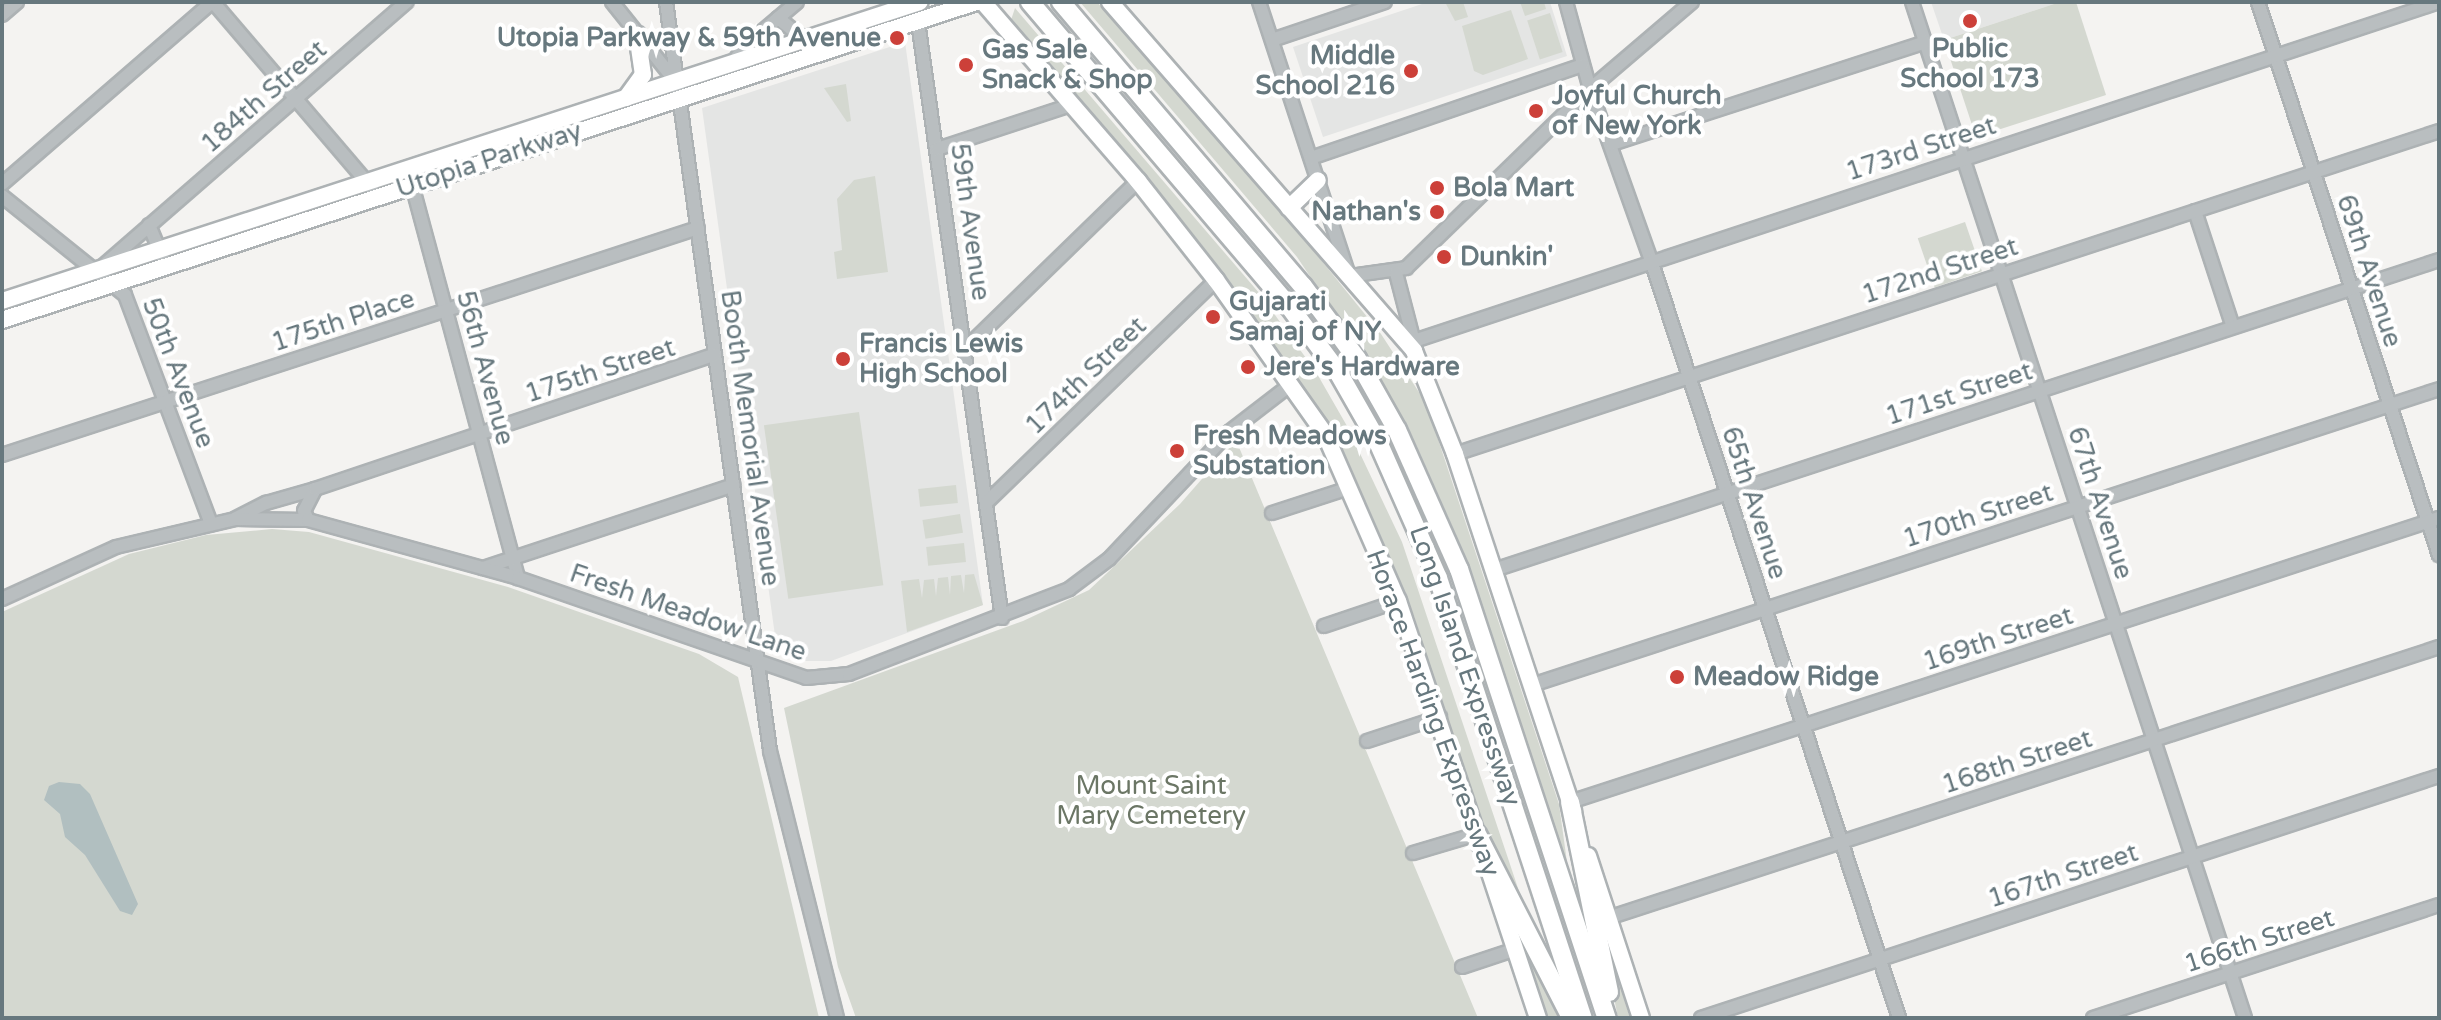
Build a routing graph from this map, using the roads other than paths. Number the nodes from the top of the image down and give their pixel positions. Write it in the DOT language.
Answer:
graph roads {
  1 [pos="17,2"];
  2 [pos="213,2"];
  3 [pos="407,2"];
  4 [pos="612,2"];
  5 [pos="666,2"];
  6 [pos="797,2"];
  7 [pos="920,2"];
  8 [pos="976,2"];
  9 [pos="983,2"];
  10 [pos="1030,2"];
  11 [pos="1061,2"];
  12 [pos="1110,2"];
  13 [pos="1259,2"];
  14 [pos="1385,2"];
  15 [pos="1566,2"];
  16 [pos="1692,2"];
  17 [pos="1912,2"];
  18 [pos="2258,2"];
  19 [pos="2439,2"];
  20 [pos="2,15"];
  21 [pos="778,18"];
  22 [pos="918,22"];
  23 [pos="637,34"];
  24 [pos="805,40"];
  25 [pos="1272,40"];
  26 [pos="1925,42"];
  27 [pos="2276,56"];
  28 [pos="733,63"];
  29 [pos="1583,65"];
  30 [pos="1590,89"];
  31 [pos="678,91"];
  32 [pos="296,98"];
  33 [pos="624,100"];
  34 [pos="1071,105"];
  35 [pos="2439,131"];
  36 [pos="1612,144"];
  37 [pos="937,149"];
  38 [pos="1311,158"];
  39 [pos="1963,158"];
  40 [pos="2313,172"];
  41 [pos="411,177"];
  42 [pos="1318,180"];
  43 [pos="1138,181"];
  44 [pos="2,184"];
  45 [pos="374,190"];
  46 [pos="2,196"];
  47 [pos="1289,208"];
  48 [pos="2195,211"];
  49 [pos="149,225"];
  50 [pos="698,228"];
  51 [pos="163,258"];
  52 [pos="1651,260"];
  53 [pos="2439,260"];
  54 [pos="95,272"];
  55 [pos="1396,273"];
  56 [pos="2001,274"];
  57 [pos="1349,276"];
  58 [pos="1216,280"];
  59 [pos="110,284"];
  60 [pos="2351,289"];
  61 [pos="2,301"];
  62 [pos="447,310"];
  63 [pos="2,320"];
  64 [pos="2233,327"];
  65 [pos="1415,345"];
  66 [pos="965,349"];
  67 [pos="715,354"];
  68 [pos="1689,376"];
  69 [pos="1289,386"];
  70 [pos="2439,389"];
  71 [pos="2040,391"];
  72 [pos="167,402"];
  73 [pos="2390,405"];
  74 [pos="480,434"];
  75 [pos="1455,454"];
  76 [pos="2,455"];
  77 [pos="734,485"];
  78 [pos="1349,488"];
  79 [pos="315,489"];
  80 [pos="1727,493"];
  81 [pos="986,503"];
  82 [pos="2077,507"];
  83 [pos="1272,513"];
  84 [pos="235,519"];
  85 [pos="308,520"];
  86 [pos="2434,520"];
  87 [pos="211,524"];
  88 [pos="2439,555"];
  89 [pos="514,557"];
  90 [pos="482,568"];
  91 [pos="1494,570"];
  92 [pos="518,578"];
  93 [pos="2,599"];
  94 [pos="1398,601"];
  95 [pos="1765,610"];
  96 [pos="1002,618"];
  97 [pos="2116,624"];
  98 [pos="1324,626"];
  99 [pos="2439,647"];
  100 [pos="759,663"];
  101 [pos="1532,685"];
  102 [pos="1440,717"];
  103 [pos="1803,726"];
  104 [pos="2154,740"];
  105 [pos="1367,741"];
  106 [pos="2439,776"];
  107 [pos="1570,802"];
  108 [pos="1477,834"];
  109 [pos="1841,842"];
  110 [pos="1413,853"];
  111 [pos="2192,857"];
  112 [pos="2439,905"];
  113 [pos="1608,918"];
  114 [pos="1516,949"];
  115 [pos="1880,959"];
  116 [pos="1462,967"];
  117 [pos="2230,973"];
  118 [pos="837,1018"];
  119 [pos="1538,1018"];
  120 [pos="1571,1018"];
  121 [pos="1583,1018"];
  122 [pos="1607,1018"];
  123 [pos="1614,1018"];
  124 [pos="1641,1018"];
  125 [pos="1701,1018"];
  126 [pos="1899,1018"];
  127 [pos="2093,1018"];
  128 [pos="2245,1018"];
  1 -- 20 [label="street"];
  2 -- 32 [label="street"];
  2 -- 44 [label="street"];
  3 -- 32 [label="street, 184th Street"];
  4 -- 23 [label="street"];
  5 -- 31 [label="street, Booth Memorial Avenue"];
  6 -- 21 [label="street"];
  7 -- 24 [label="main road, Utopia Parkway"];
  8 -- 22 [label="main road, Utopia Parkway"];
  9 -- 34 [label="main road, Horace Harding Expressway"];
  10 -- 121 [label="highway, Long Island Expressway"];
  11 -- 122 [label="highway, Long Island Expressway"];
  12 -- 47 [label="main road"];
  13 -- 25 [label="street"];
  14 -- 25 [label="street"];
  15 -- 29 [label="street, 65th Avenue"];
  16 -- 30 [label="street"];
  17 -- 26 [label="street, 67th Avenue"];
  18 -- 27 [label="street, 69th Avenue"];
  19 -- 27 [label="street, 173rd Street"];
  21 -- 24 [label="street"];
  21 -- 28 [label="street"];
  22 -- 31 [label="main road, Utopia Parkway"];
  22 -- 37 [label="street, 59th Avenue"];
  23 -- 31 [label="street"];
  23 -- 33 [label="main road"];
  24 -- 28 [label="main road, Utopia Parkway"];
  25 -- 38 [label="street"];
  26 -- 36 [label="street"];
  26 -- 39 [label="street, 67th Avenue"];
  27 -- 39 [label="street, 173rd Street"];
  27 -- 40 [label="street, 69th Avenue"];
  28 -- 31 [label="main road, Utopia Parkway"];
  29 -- 30 [label="street, 65th Avenue"];
  29 -- 38 [label="street"];
  30 -- 36 [label="street, 65th Avenue"];
  30 -- 55 [label="street"];
  31 -- 33 [label="main road, Utopia Parkway"];
  31 -- 41 [label="main road, Utopia Parkway"];
  31 -- 50 [label="street, Booth Memorial Avenue"];
  32 -- 45 [label="street"];
  32 -- 49 [label="street, 184th Street"];
  33 -- 41 [label="main road, Utopia Parkway"];
  34 -- 37 [label="street"];
  34 -- 43 [label="main road, Horace Harding Expressway"];
  35 -- 40 [label="street, 172nd Street"];
  36 -- 52 [label="street, 65th Avenue"];
  37 -- 66 [label="street, 59th Avenue"];
  38 -- 42 [label="street"];
  39 -- 52 [label="street, 173rd Street"];
  39 -- 56 [label="street, 67th Avenue"];
  40 -- 48 [label="street, 172nd Street"];
  40 -- 60 [label="street, 69th Avenue"];
  41 -- 45 [label="main road, Utopia Parkway"];
  41 -- 62 [label="street, 56th Avenue"];
  42 -- 47 [label="main road"];
  42 -- 57 [label="street"];
  43 -- 58 [label="main road, Horace Harding Expressway"];
  43 -- 66 [label="street"];
  45 -- 51 [label="main road, Utopia Parkway"];
  46 -- 54 [label="street, 50th Avenue"];
  47 -- 57 [label="main road"];
  48 -- 56 [label="street, 172nd Street"];
  48 -- 64 [label="street"];
  49 -- 51 [label="street"];
  49 -- 54 [label="street, 184th Street"];
  50 -- 62 [label="street, 175th Place"];
  50 -- 67 [label="street, Booth Memorial Avenue"];
  51 -- 54 [label="main road, Utopia Parkway"];
  51 -- 59 [label="main road, Utopia Parkway"];
  52 -- 65 [label="street, 173rd Street"];
  52 -- 68 [label="street, 65th Avenue"];
  53 -- 60 [label="street, 171st Street"];
  54 -- 59 [label="street, 50th Avenue"];
  54 -- 61 [label="main road, Utopia Parkway"];
  55 -- 57 [label="street"];
  55 -- 65 [label="street"];
  56 -- 68 [label="street, 172nd Street"];
  56 -- 71 [label="street, 67th Avenue"];
  57 -- 65 [label="main road"];
  58 -- 69 [label="main road, Horace Harding Expressway"];
  58 -- 81 [label="street, 174th Street"];
  59 -- 63 [label="main road, Utopia Parkway"];
  59 -- 72 [label="street, 50th Avenue"];
  60 -- 64 [label="street, 171st Street"];
  60 -- 73 [label="street, 69th Avenue"];
  62 -- 72 [label="street, 175th Place"];
  62 -- 74 [label="street, 56th Avenue"];
  64 -- 71 [label="street, 171st Street"];
  65 -- 75 [label="main road"];
  66 -- 81 [label="street, 59th Avenue"];
  67 -- 74 [label="street, 175th Street"];
  67 -- 77 [label="street, Booth Memorial Avenue"];
  68 -- 75 [label="street, 172nd Street"];
  68 -- 80 [label="street, 65th Avenue"];
  69 -- 78 [label="main road, Horace Harding Expressway"];
  69 -- 96 [label="street, Fresh Meadow Lane"];
  70 -- 73 [label="street, 170th Street"];
  71 -- 80 [label="street, 171st Street"];
  71 -- 82 [label="street, 67th Avenue"];
  72 -- 76 [label="street, 175th Place"];
  72 -- 87 [label="street, 50th Avenue"];
  73 -- 82 [label="street, 170th Street"];
  73 -- 86 [label="street, 69th Avenue"];
  74 -- 79 [label="street, 175th Street"];
  74 -- 89 [label="street, 56th Avenue"];
  75 -- 91 [label="main road"];
  77 -- 89 [label="street"];
  77 -- 100 [label="street, Booth Memorial Avenue"];
  78 -- 83 [label="street"];
  78 -- 94 [label="main road, Horace Harding Expressway"];
  79 -- 84 [label="street, 175th Street"];
  79 -- 85 [label="street"];
  80 -- 91 [label="street, 171st Street"];
  80 -- 95 [label="street, 65th Avenue"];
  81 -- 96 [label="street, 59th Avenue"];
  82 -- 95 [label="street, 170th Street"];
  82 -- 97 [label="street, 67th Avenue"];
  84 -- 85 [label="street, Fresh Meadow Lane"];
  84 -- 87 [label="street, Fresh Meadow Lane"];
  85 -- 90 [label="street, Fresh Meadow Lane"];
  86 -- 88 [label="street, 69th Avenue"];
  86 -- 97 [label="street, 169th Street"];
  87 -- 93 [label="street, Fresh Meadow Lane"];
  89 -- 90 [label="street"];
  89 -- 92 [label="street, 56th Avenue"];
  90 -- 92 [label="street, Fresh Meadow Lane"];
  91 -- 101 [label="main road"];
  92 -- 100 [label="street, Fresh Meadow Lane"];
  94 -- 98 [label="street"];
  94 -- 102 [label="main road, Horace Harding Expressway"];
  95 -- 101 [label="street, 170th Street"];
  95 -- 103 [label="street, 65th Avenue"];
  96 -- 100 [label="street, Fresh Meadow Lane"];
  97 -- 103 [label="street, 169th Street"];
  97 -- 104 [label="street, 67th Avenue"];
  99 -- 104 [label="street, 168th Street"];
  100 -- 118 [label="street, Booth Memorial Avenue"];
  101 -- 107 [label="main road"];
  102 -- 105 [label="street"];
  102 -- 108 [label="main road, Horace Harding Expressway"];
  103 -- 107 [label="street, 169th Street"];
  103 -- 109 [label="street, 65th Avenue"];
  104 -- 109 [label="street, 168th Street"];
  104 -- 111 [label="street, 67th Avenue"];
  106 -- 111 [label="street, 167th Street"];
  107 -- 113 [label="main road"];
  107 -- 123 [label="highway"];
  108 -- 110 [label="street"];
  108 -- 114 [label="main road, Horace Harding Expressway"];
  108 -- 120 [label="highway"];
  109 -- 113 [label="street, 168th Street"];
  109 -- 115 [label="street, 65th Avenue"];
  111 -- 115 [label="street, 167th Street"];
  111 -- 117 [label="street, 67th Avenue"];
  112 -- 117 [label="street, 166th Street"];
  113 -- 124 [label="main road"];
  114 -- 116 [label="street"];
  114 -- 119 [label="main road, Horace Harding Expressway"];
  115 -- 125 [label="street, 167th Street"];
  115 -- 126 [label="street, 65th Avenue"];
  117 -- 127 [label="street, 166th Street"];
  117 -- 128 [label="street, 67th Avenue"];
}
